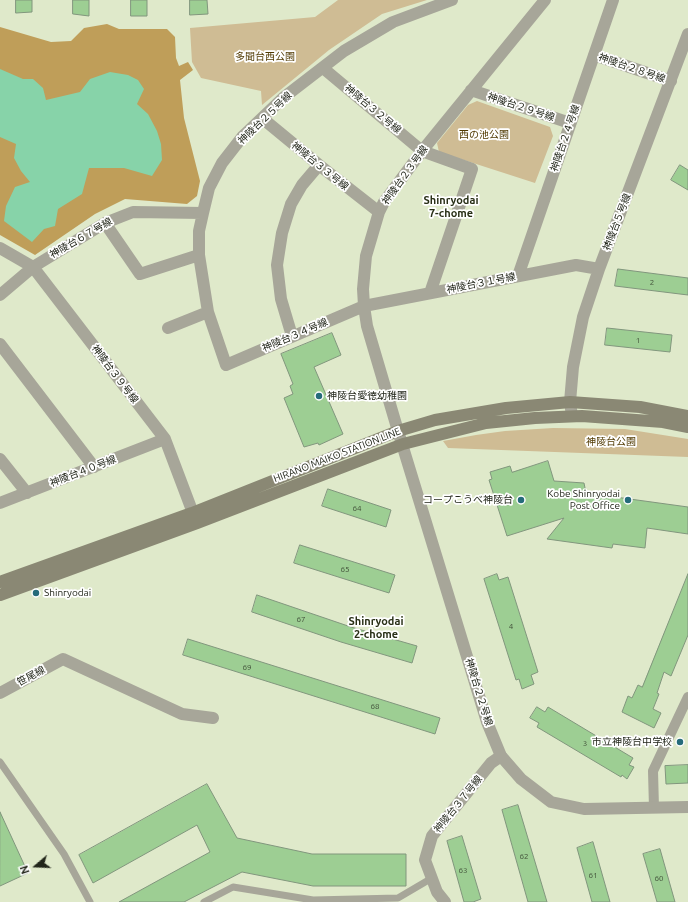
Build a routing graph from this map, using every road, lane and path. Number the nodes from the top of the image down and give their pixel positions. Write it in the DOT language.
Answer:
graph roads {
  1 [pos="452,0"];
  2 [pos="545,0"];
  3 [pos="613,0"];
  4 [pos="688,34"];
  5 [pos="594,55"];
  6 [pos="323,68"];
  7 [pos="671,81"];
  8 [pos="472,90"];
  9 [pos="262,118"];
  10 [pos="570,123"];
  11 [pos="422,151"];
  12 [pos="319,165"];
  13 [pos="380,212"];
  14 [pos="203,213"];
  15 [pos="105,223"];
  16 [pos="0,248"];
  17 [pos="199,255"];
  18 [pos="33,267"];
  19 [pos="599,270"];
  20 [pos="518,276"];
  21 [pos="430,293"];
  22 [pos="0,294"];
  23 [pos="364,306"];
  24 [pos="208,312"];
  25 [pos="168,328"];
  26 [pos="292,336"];
  27 [pos="0,344"];
  28 [pos="226,365"];
  29 [pos="570,402"];
  30 [pos="572,416"];
  31 [pos="688,416"];
  32 [pos="688,427"];
  33 [pos="398,431"];
  34 [pos="165,439"];
  35 [pos="403,444"];
  36 [pos="0,459"];
  37 [pos="94,467"];
  38 [pos="27,493"];
  39 [pos="0,503"];
  40 [pos="194,518"];
  41 [pos="0,582"];
  42 [pos="0,595"];
  43 [pos="0,693"];
  44 [pos="688,697"];
  45 [pos="213,718"];
  46 [pos="501,756"];
  47 [pos="0,762"];
  48 [pos="688,807"];
  49 [pos="654,808"];
  50 [pos="432,878"];
  51 [pos="90,902"];
  52 [pos="204,902"];
  53 [pos="444,902"];
  1 -- 6 [label="street, 神陵台２５号線"];
  2 -- 8 [label="street, 神陵台２３号線"];
  3 -- 5 [label="street, 神陵台２４号線"];
  4 -- 7 [label="street, 神陵台５号線"];
  5 -- 7 [label="street, 神陵台２８号線"];
  5 -- 10 [label="street, 神陵台２４号線"];
  6 -- 9 [label="street, 神陵台２５号線"];
  6 -- 11 [label="street, 神陵台３２号線"];
  7 -- 19 [label="street, 神陵台５号線"];
  8 -- 10 [label="street, 神陵台２９号線"];
  8 -- 11 [label="street, 神陵台２３号線"];
  9 -- 12 [label="street, 神陵台３３号線"];
  9 -- 14 [label="street, 神陵台２５号線"];
  10 -- 20 [label="street, 神陵台２４号線"];
  11 -- 13 [label="street, 神陵台２３号線"];
  11 -- 21 [label="street"];
  12 -- 13 [label="street, 神陵台３３号線"];
  12 -- 26 [label="street"];
  13 -- 23 [label="street, 神陵台２３号線"];
  14 -- 15 [label="street, 神陵台６７号線"];
  14 -- 17 [label="street, 神陵台２５号線"];
  15 -- 17 [label="street"];
  15 -- 18 [label="street, 神陵台６７号線"];
  16 -- 18 [label="street, 神陵台３９号線"];
  17 -- 24 [label="street, 神陵台２５号線"];
  18 -- 22 [label="street, 神陵台６７号線"];
  18 -- 34 [label="street, 神陵台３９号線"];
  19 -- 20 [label="street, 神陵台３１号線"];
  19 -- 29 [label="street, 神陵台５号線"];
  20 -- 21 [label="street, 神陵台３１号線"];
  21 -- 23 [label="street, 神陵台３１号線"];
  23 -- 26 [label="street, 神陵台３４号線"];
  23 -- 33 [label="street, 神陵台２３号線"];
  24 -- 25 [label="street"];
  24 -- 28 [label="street, 神陵台２５号線"];
  26 -- 28 [label="street, 神陵台３４号線"];
  27 -- 37 [label="street"];
  29 -- 30 [label="street, 神陵台５号線"];
  29 -- 31 [label="main road, HIRANO MAIKO STATION LINE"];
  29 -- 33 [label="main road, HIRANO MAIKO STATION LINE"];
  30 -- 32 [label="main road, HIRANO MAIKO STATION LINE"];
  30 -- 35 [label="main road, HIRANO MAIKO STATION LINE"];
  33 -- 35 [label="street, 神陵台２２号線"];
  33 -- 40 [label="main road, HIRANO MAIKO STATION LINE"];
  34 -- 37 [label="street, 神陵台４０号線"];
  34 -- 40 [label="street, 神陵台３９号線"];
  35 -- 40 [label="main road, HIRANO MAIKO STATION LINE"];
  35 -- 46 [label="street, 神陵台２２号線"];
  36 -- 38 [label="street"];
  37 -- 38 [label="street, 神陵台４０号線"];
  38 -- 39 [label="street, 神陵台４０号線"];
  40 -- 41 [label="main road, HIRANO MAIKO STATION LINE"];
  40 -- 42 [label="main road, HIRANO MAIKO STATION LINE"];
  43 -- 45 [label="street, 笹尾線"];
  44 -- 49 [label="street"];
  46 -- 49 [label="street, 神陵台２２号線"];
  46 -- 50 [label="street, 神陵台３７号線"];
  47 -- 51 [label="lane"];
  48 -- 49 [label="street, 神陵台２２号線"];
  50 -- 52 [label="lane"];
  50 -- 53 [label="street, 神陵台３７号線"];
}
